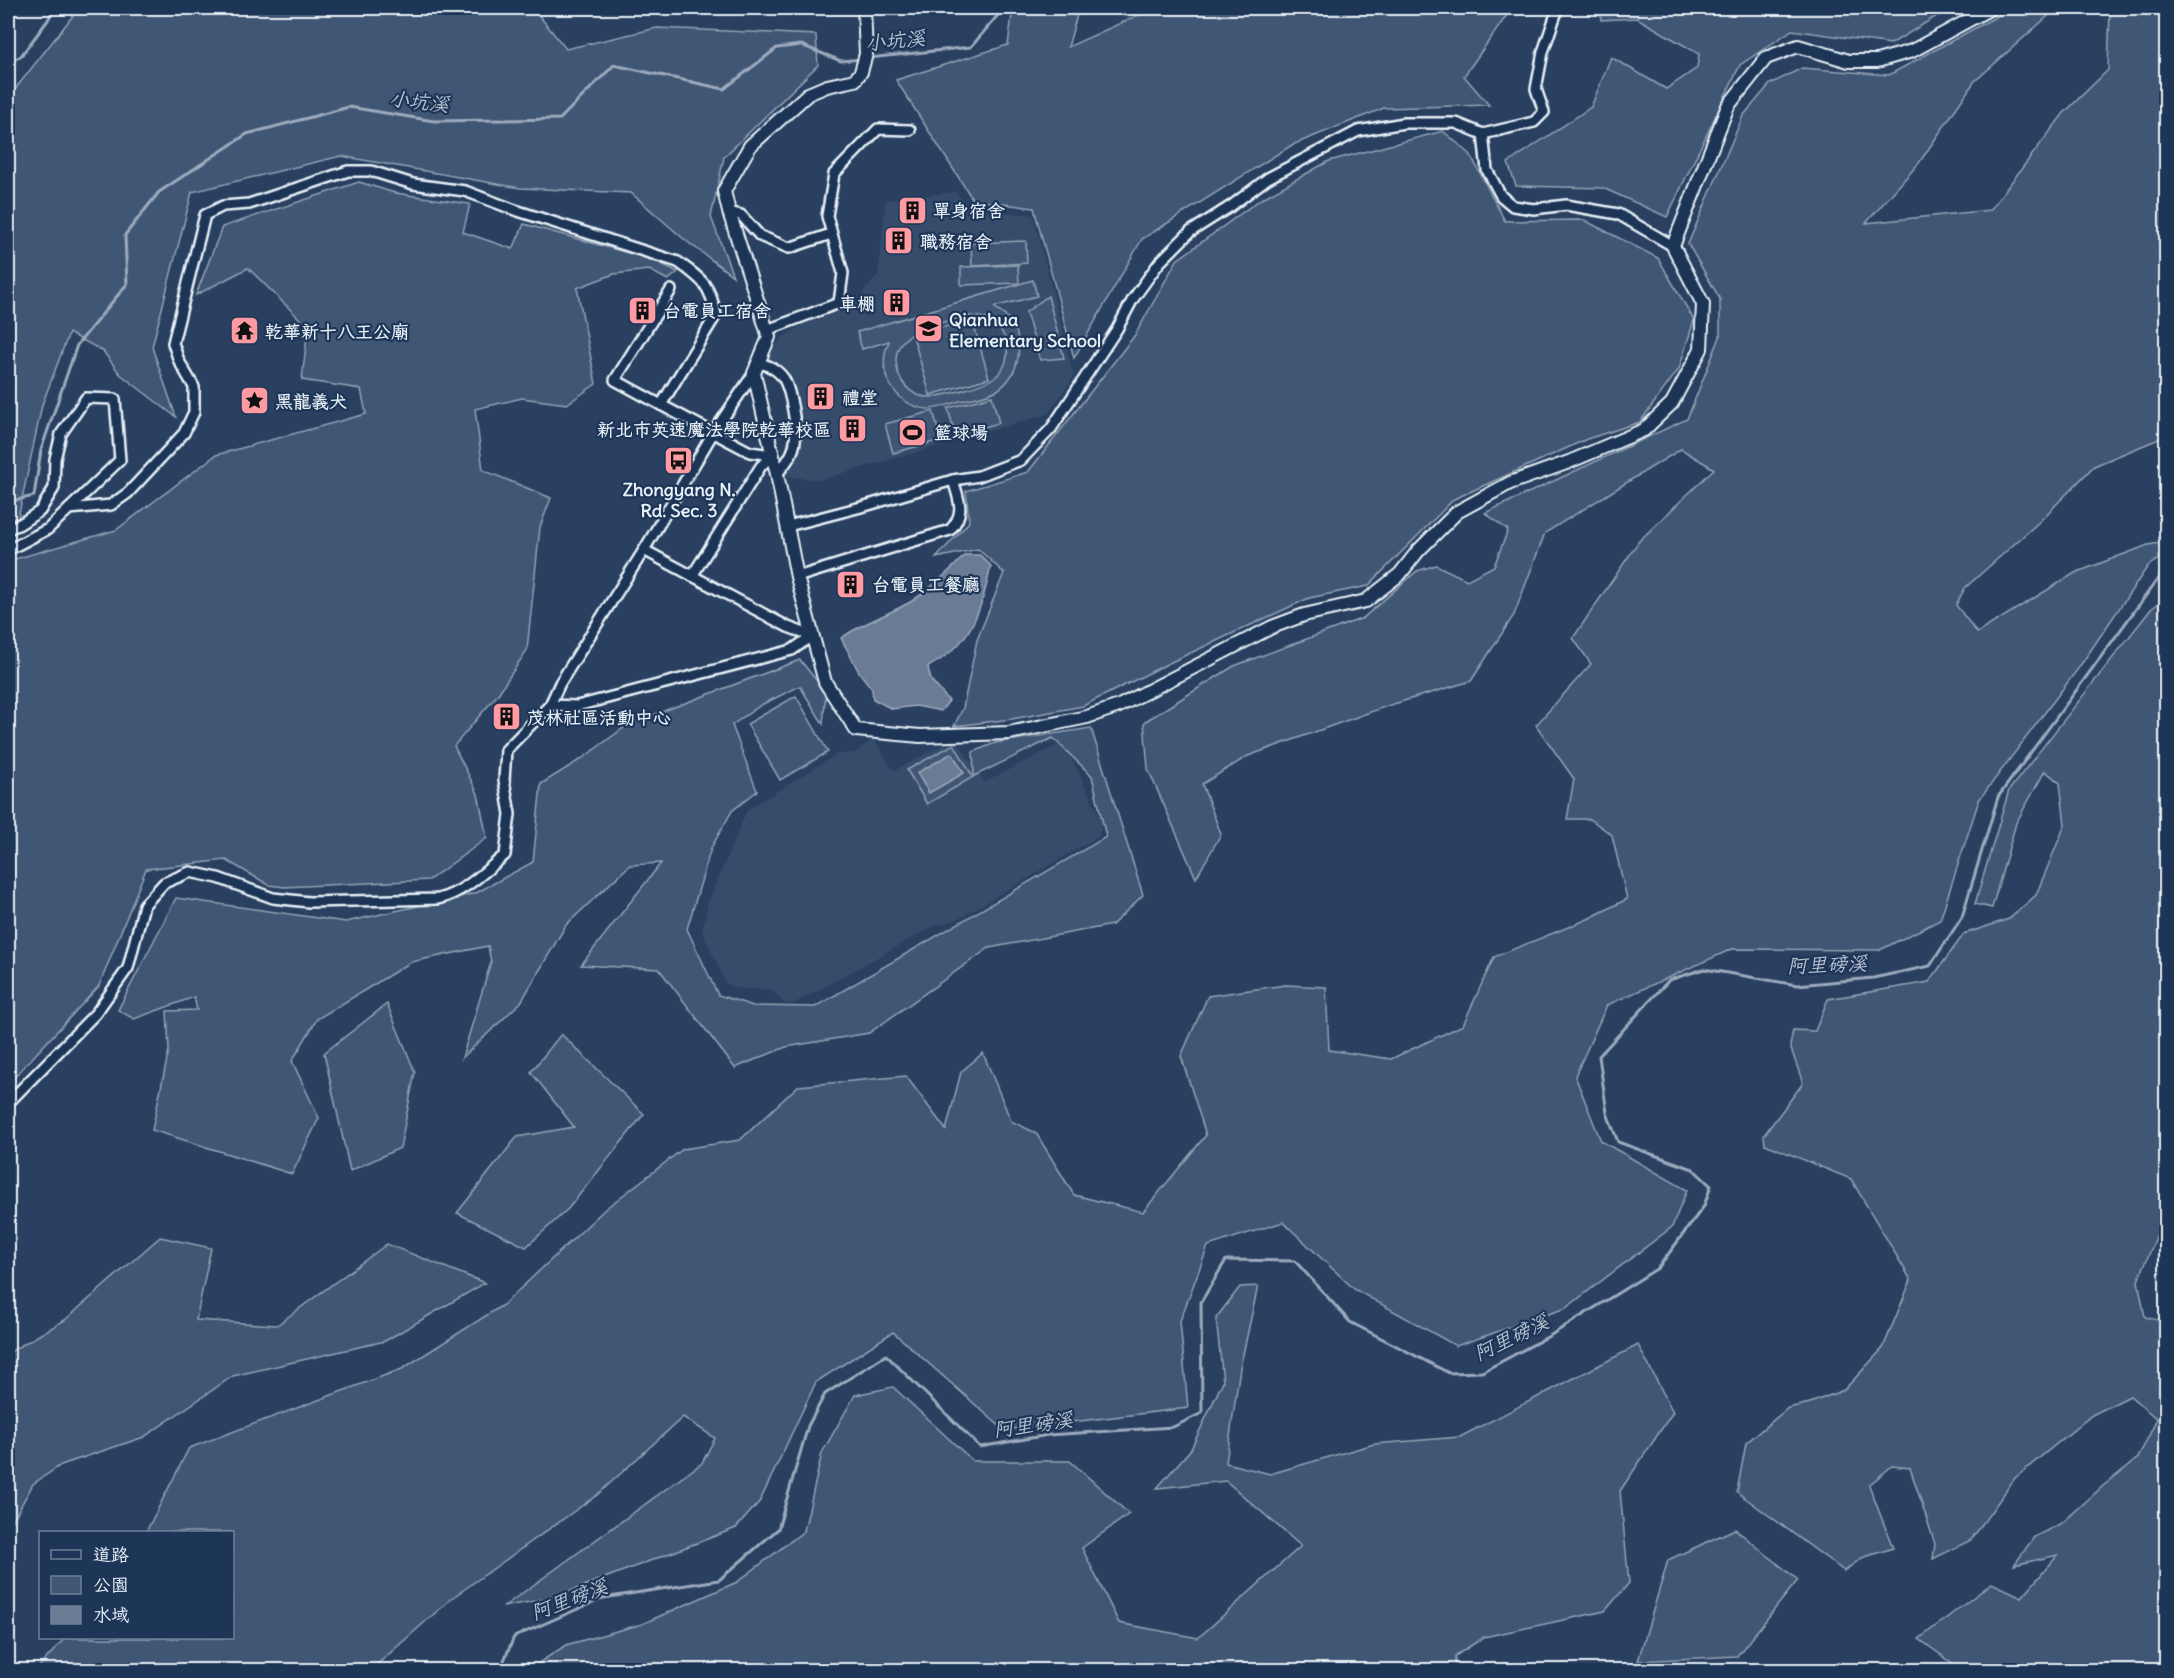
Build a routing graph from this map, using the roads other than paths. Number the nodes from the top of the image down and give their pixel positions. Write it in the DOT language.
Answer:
graph roads {
  1 [pos="864,8"];
  2 [pos="1558,8"];
  3 [pos="1991,8"];
  4 [pos="910,130"];
  5 [pos="1483,134"];
  6 [pos="729,212"];
  7 [pos="831,234"];
  8 [pos="1673,246"];
  9 [pos="671,290"];
  10 [pos="767,330"];
  11 [pos="755,368"];
  12 [pos="661,405"];
  13 [pos="713,433"];
  14 [pos="773,455"];
  15 [pos="777,474"];
  16 [pos="953,480"];
  17 [pos="69,509"];
  18 [pos="788,526"];
  19 [pos="8,529"];
  20 [pos="8,550"];
  21 [pos="644,550"];
  22 [pos="692,576"];
  23 [pos="797,577"];
  24 [pos="812,636"];
  25 [pos="550,705"];
  26 [pos="8,1103"];
  1 -- 6 [label="street"];
  2 -- 5 [label="street"];
  3 -- 8 [label="street"];
  4 -- 7 [label="street"];
  5 -- 8 [label="street"];
  5 -- 16 [label="street"];
  6 -- 7 [label="street"];
  6 -- 10 [label="street"];
  7 -- 10 [label="street"];
  8 -- 24 [label="street"];
  9 -- 12 [label="street"];
  10 -- 11 [label="street"];
  11 -- 13 [label="street"];
  11 -- 14 [label="street"];
  11 -- 15 [label="street"];
  12 -- 13 [label="street"];
  12 -- 17 [label="street"];
  13 -- 14 [label="street"];
  13 -- 21 [label="street"];
  14 -- 15 [label="street"];
  14 -- 22 [label="street"];
  15 -- 18 [label="street"];
  16 -- 18 [label="street"];
  16 -- 23 [label="street"];
  17 -- 19 [label="street"];
  17 -- 20 [label="street"];
  18 -- 23 [label="street"];
  21 -- 22 [label="street"];
  21 -- 25 [label="street"];
  22 -- 24 [label="street"];
  23 -- 24 [label="street"];
  24 -- 25 [label="street"];
  25 -- 26 [label="street"];
}
